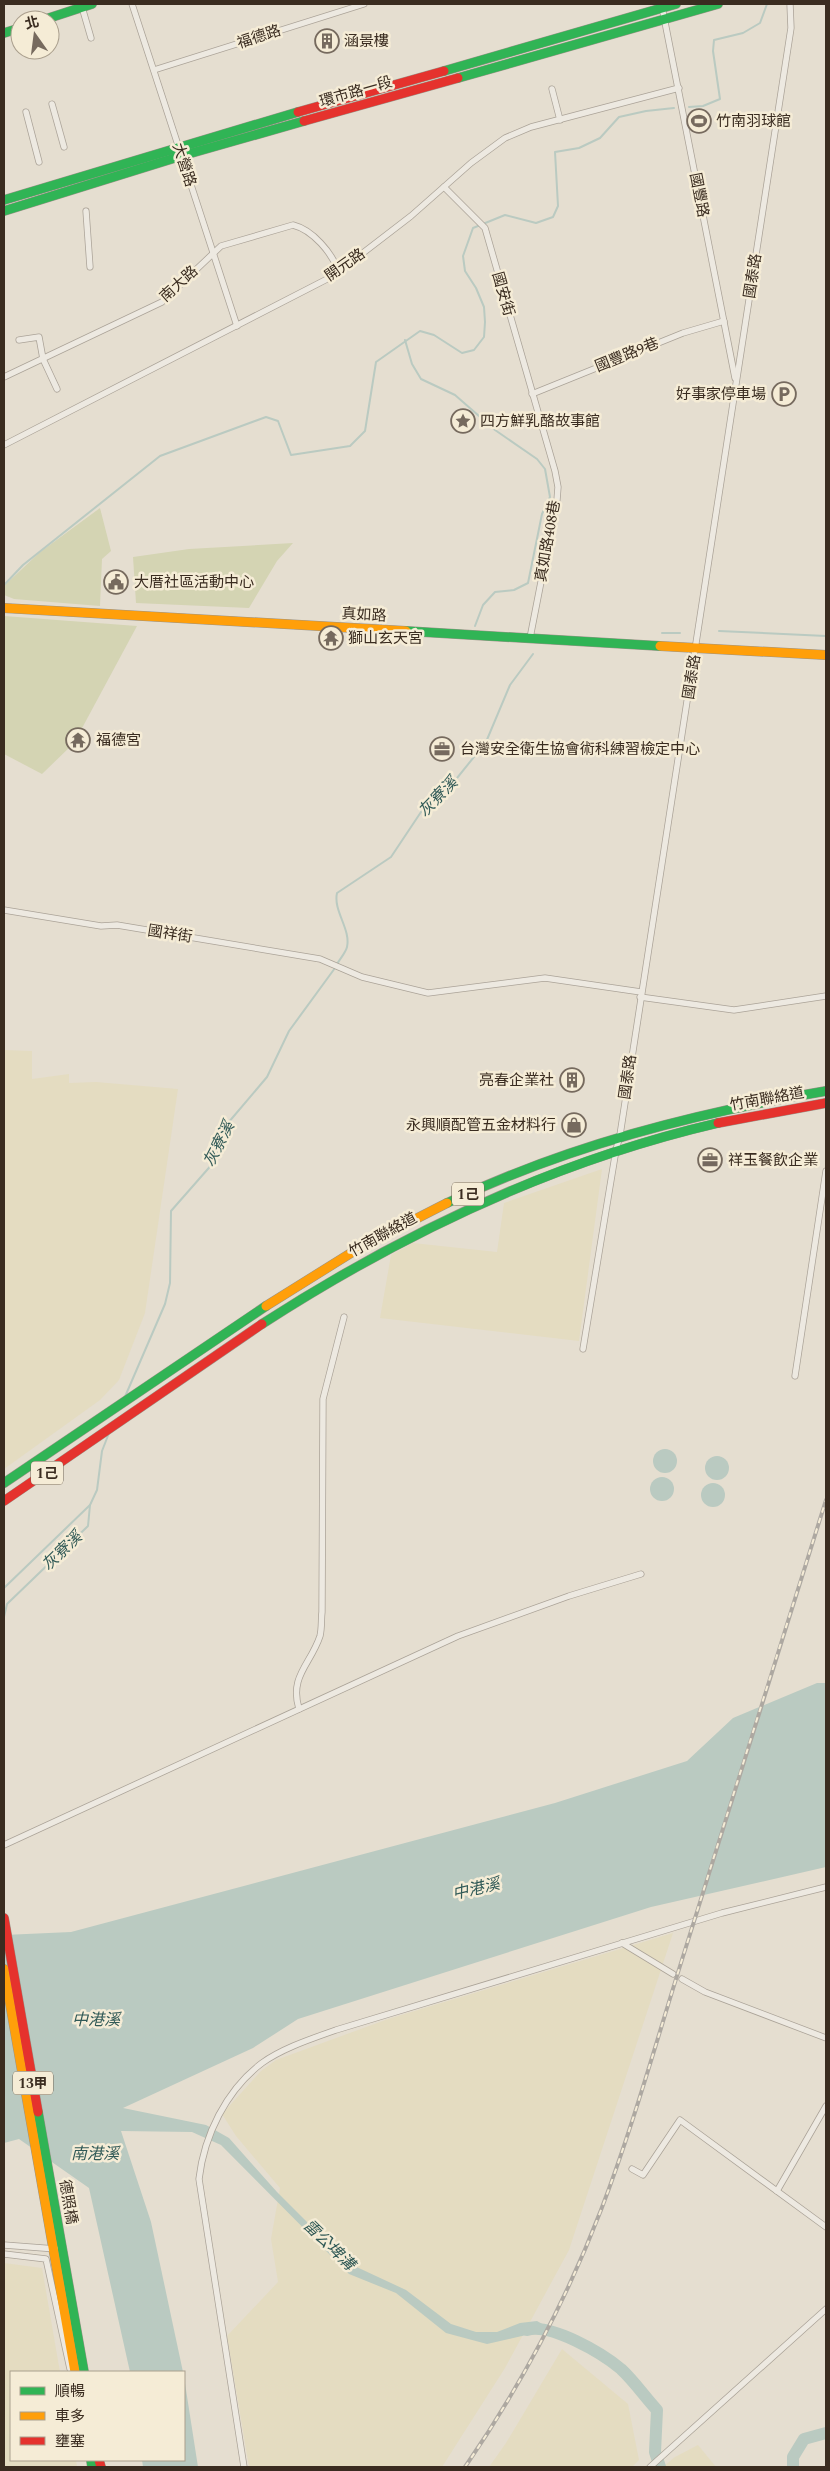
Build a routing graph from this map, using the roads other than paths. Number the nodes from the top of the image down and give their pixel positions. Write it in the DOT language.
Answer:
graph roads {
  1 [pos="92,4"];
  2 [pos="132,4"];
  3 [pos="364,4"];
  4 [pos="676,4"];
  5 [pos="718,4"];
  6 [pos="790,4"];
  7 [pos="662,6"];
  8 [pos="82,7"];
  9 [pos="60,14"];
  10 [pos="664,19"];
  11 [pos="91,38"];
  12 [pos="451,69"];
  13 [pos="154,70"];
  14 [pos="455,79"];
  15 [pos="679,88"];
  16 [pos="552,89"];
  17 [pos="52,104"];
  18 [pos="26,112"];
  19 [pos="560,120"];
  20 [pos="64,147"];
  21 [pos="180,152"];
  22 [pos="39,162"];
  23 [pos="444,187"];
  24 [pos="4,200"];
  25 [pos="4,211"];
  26 [pos="86,211"];
  27 [pos="213,253"];
  28 [pos="90,267"];
  29 [pos="339,272"];
  30 [pos="724,321"];
  31 [pos="237,326"];
  32 [pos="18,340"];
  33 [pos="43,359"];
  34 [pos="521,359"];
  35 [pos="4,377"];
  36 [pos="736,382"];
  37 [pos="57,389"];
  38 [pos="532,394"];
  39 [pos="4,445"];
  40 [pos="4,608"];
  41 [pos="530,638"];
  42 [pos="696,648"];
  43 [pos="826,655"];
  44 [pos="4,910"];
  45 [pos="640,995"];
  46 [pos="826,996"];
  47 [pos="826,1091"];
  48 [pos="826,1103"];
  49 [pos="620,1135"];
  50 [pos="616,1150"];
  51 [pos="826,1171"];
  52 [pos="344,1317"];
  53 [pos="583,1349"];
  54 [pos="795,1376"];
  55 [pos="4,1483"];
  56 [pos="4,1501"];
  57 [pos="641,1574"];
  58 [pos="299,1710"];
  59 [pos="4,1845"];
  60 [pos="826,1887"];
  61 [pos="4,1918"];
  62 [pos="622,1943"];
  63 [pos="4,1969"];
  64 [pos="673,1974"];
  65 [pos="682,1979"];
  66 [pos="826,2038"];
  67 [pos="826,2106"];
  68 [pos="632,2169"];
  69 [pos="777,2191"];
  70 [pos="826,2227"];
  71 [pos="4,2246"];
  72 [pos="58,2248"];
  73 [pos="4,2254"];
  74 [pos="826,2309"];
  75 [pos="71,2371"];
  76 [pos="75,2371"];
  77 [pos="84,2371"];
  78 [pos="244,2467"];
  79 [pos="650,2467"];
  1 -- 8 [label="main road"];
  2 -- 13 [label="street, 大營路"];
  3 -- 13 [label="street, 福德路"];
  4 -- 7 [label="main road, 環市路一段"];
  5 -- 10 [label="main road, 環市路一段"];
  6 -- 36 [label="street, 國泰路"];
  7 -- 10 [label="street, 國豐路"];
  7 -- 12 [label="main road, 環市路一段"];
  8 -- 9 [label="main road"];
  8 -- 11 [label="street"];
  10 -- 14 [label="main road, 環市路一段"];
  10 -- 15 [label="street, 國豐路"];
  12 -- 14 [label="main road"];
  12 -- 21 [label="main road, 環市路一段"];
  13 -- 21 [label="street, 大營路"];
  14 -- 21 [label="main road, 環市路一段"];
  15 -- 19 [label="street, 開元路"];
  15 -- 30 [label="street, 國豐路"];
  16 -- 19 [label="street"];
  17 -- 20 [label="street"];
  18 -- 22 [label="street"];
  19 -- 23 [label="street, 開元路"];
  21 -- 24 [label="main road, 環市路一段"];
  21 -- 25 [label="main road, 環市路一段"];
  21 -- 27 [label="street, 大營路"];
  23 -- 29 [label="street, 開元路"];
  23 -- 34 [label="street, 國安街"];
  26 -- 28 [label="street"];
  27 -- 29 [label="street, 南大路"];
  27 -- 31 [label="street, 大營路"];
  27 -- 33 [label="street, 南大路"];
  29 -- 31 [label="street, 開元路"];
  30 -- 36 [label="street, 國豐路"];
  30 -- 38 [label="street, 國豐路9巷"];
  31 -- 39 [label="street, 開元路"];
  32 -- 33 [label="street"];
  33 -- 35 [label="street, 南大路"];
  33 -- 37 [label="street"];
  34 -- 38 [label="street, 真如路408巷"];
  36 -- 42 [label="street, 國泰路"];
  38 -- 41 [label="street, 真如路408巷"];
  40 -- 41 [label="main road, 真如路"];
  41 -- 42 [label="main road, 真如路"];
  42 -- 43 [label="main road, 真如路"];
  42 -- 45 [label="street, 國泰路"];
  44 -- 45 [label="street, 國祥街"];
  45 -- 46 [label="street, 國祥街"];
  45 -- 49 [label="street, 國泰路"];
  47 -- 49 [label="main road, 竹南聯絡道 / 1己"];
  48 -- 50 [label="main road, 竹南聯絡道 / 1己"];
  49 -- 50 [label="street, 國泰路"];
  49 -- 55 [label="main road, 竹南聯絡道 / 1己"];
  50 -- 53 [label="street, 國泰路"];
  50 -- 56 [label="main road, 竹南聯絡道 / 1己"];
  51 -- 54 [label="street"];
  52 -- 58 [label="street"];
  57 -- 58 [label="street"];
  58 -- 59 [label="street"];
  60 -- 62 [label="street"];
  61 -- 72 [label="main road, 德照橋 / 13甲"];
  62 -- 64 [label="street"];
  62 -- 78 [label="street"];
  63 -- 72 [label="main road, 德照橋 / 13甲"];
  65 -- 66 [label="street"];
  67 -- 69 [label="street"];
  68 -- 69 [label="street"];
  69 -- 70 [label="street"];
  71 -- 72 [label="street"];
  72 -- 76 [label="main road, 德照橋 / 13甲"];
  72 -- 77 [label="main road, 德照橋 / 13甲"];
  73 -- 75 [label="street"];
  74 -- 79 [label="street"];
}
